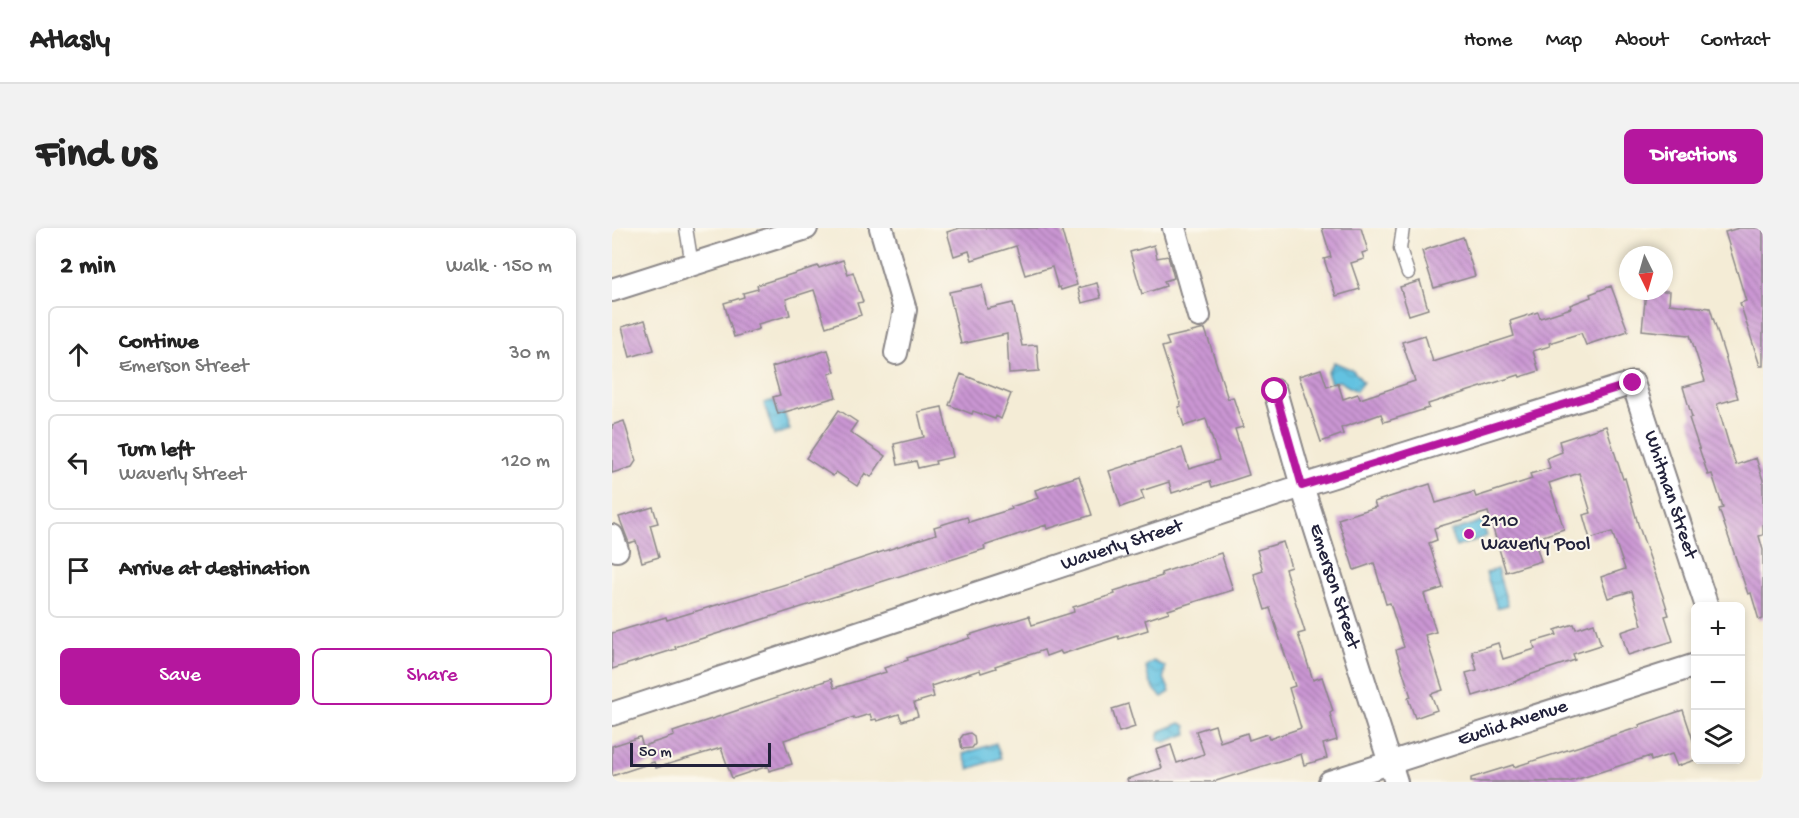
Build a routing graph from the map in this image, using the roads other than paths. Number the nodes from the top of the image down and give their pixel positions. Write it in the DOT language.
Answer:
graph roads {
  1 [pos="686,228"];
  2 [pos="806,228"];
  3 [pos="881,228"];
  4 [pos="1174,228"];
  5 [pos="1404,228"];
  6 [pos="692,265"];
  7 [pos="1408,273"];
  8 [pos="612,290"];
  9 [pos="1200,316"];
  10 [pos="896,353"];
  11 [pos="1633,383"];
  12 [pos="1275,391"];
  13 [pos="1302,486"];
  14 [pos="1706,602"];
  15 [pos="1691,666"];
  16 [pos="612,714"];
  17 [pos="1392,772"];
  18 [pos="1330,782"];
  1 -- 6 [label="lane"];
  2 -- 6 [label="street"];
  3 -- 10 [label="street"];
  4 -- 9 [label="street"];
  5 -- 7 [label="lane"];
  6 -- 8 [label="street"];
  11 -- 13 [label="street, Waverly Street"];
  11 -- 14 [label="street, Whitman Street"];
  12 -- 13 [label="street, Emerson Street"];
  13 -- 16 [label="street, Waverly Street"];
  13 -- 17 [label="street, Emerson Street"];
  15 -- 17 [label="street, Euclid Avenue"];
  17 -- 18 [label="street, Euclid Avenue"];
}
